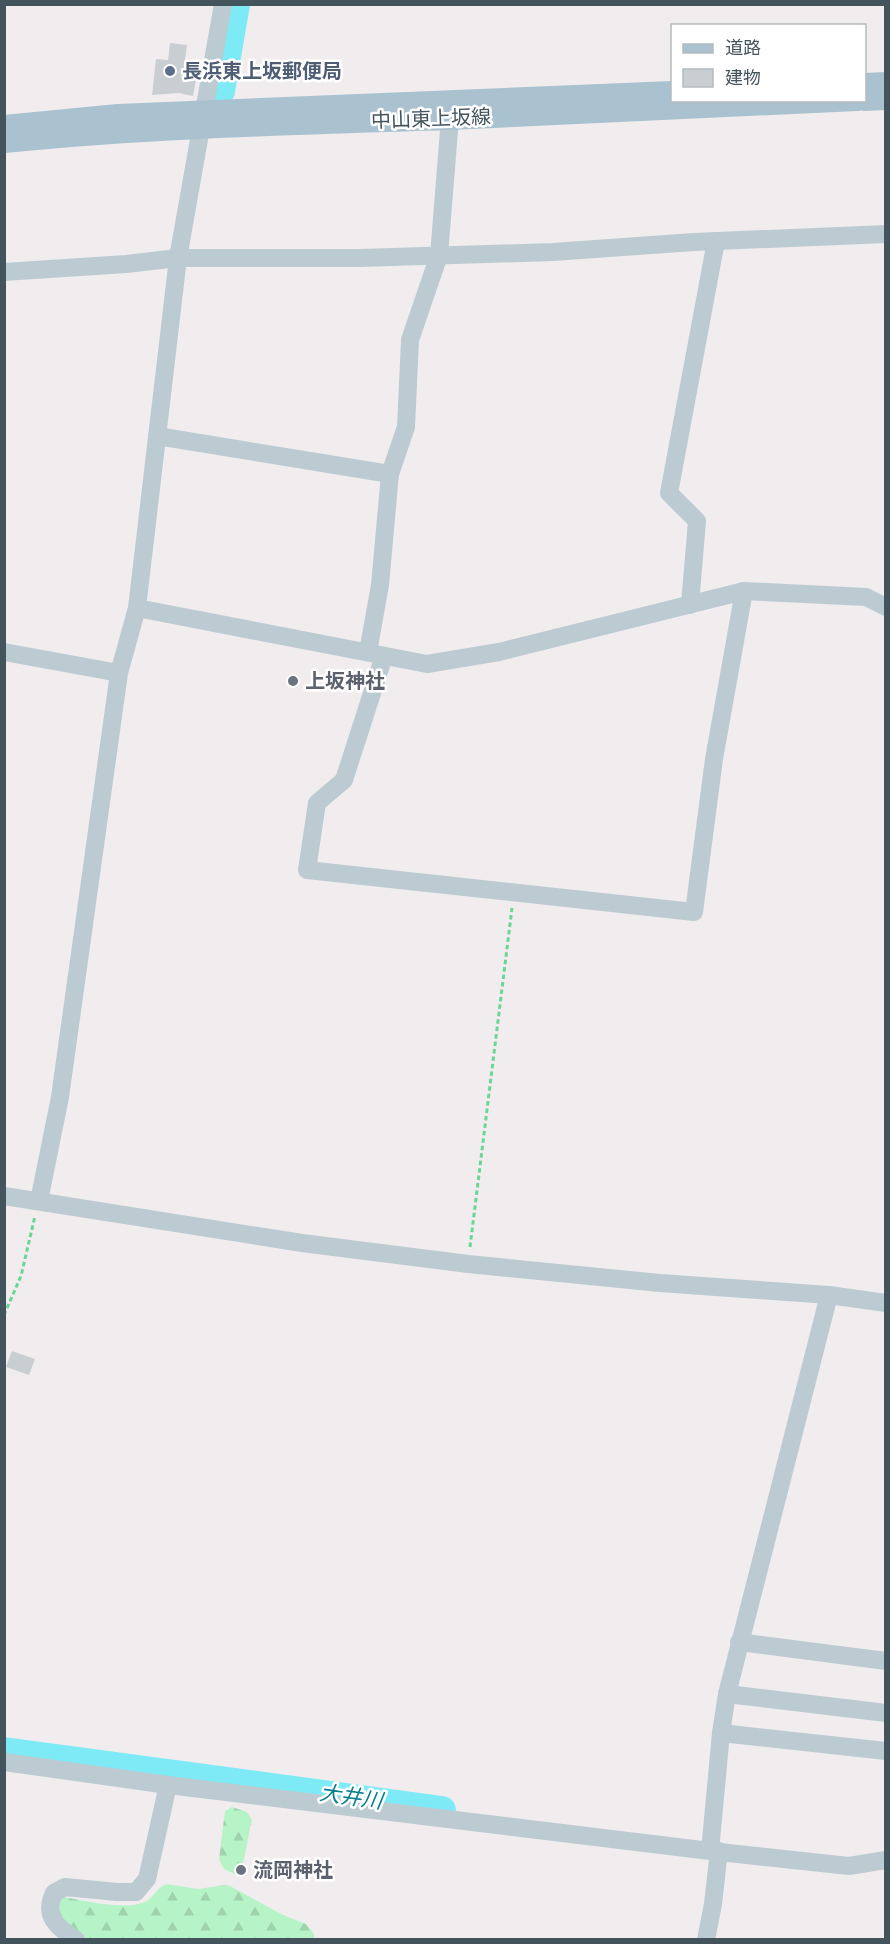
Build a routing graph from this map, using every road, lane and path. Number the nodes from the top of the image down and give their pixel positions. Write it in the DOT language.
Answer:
graph roads {
  1 [pos="223,4"];
  2 [pos="885,83"];
  3 [pos="866,84"];
  4 [pos="671,92"];
  5 [pos="885,99"];
  6 [pos="866,100"];
  7 [pos="776,102"];
  8 [pos="451,110"];
  9 [pos="203,119"];
  10 [pos="4,126"];
  11 [pos="4,142"];
  12 [pos="885,234"];
  13 [pos="716,241"];
  14 [pos="439,255"];
  15 [pos="178,258"];
  16 [pos="4,272"];
  17 [pos="158,436"];
  18 [pos="390,474"];
  19 [pos="744,591"];
  20 [pos="883,600"];
  21 [pos="690,605"];
  22 [pos="137,608"];
  23 [pos="4,652"];
  24 [pos="376,654"];
  25 [pos="119,673"];
  26 [pos="514,892"];
  27 [pos="4,1196"];
  28 [pos="39,1201"];
  29 [pos="468,1264"];
  30 [pos="829,1295"];
  31 [pos="885,1303"];
  32 [pos="4,1315"];
  33 [pos="739,1642"];
  34 [pos="885,1661"];
  35 [pos="727,1694"];
  36 [pos="885,1713"];
  37 [pos="721,1733"];
  38 [pos="885,1751"];
  39 [pos="4,1762"];
  40 [pos="168,1785"];
  41 [pos="715,1851"];
  42 [pos="885,1860"];
  43 [pos="76,1940"];
  44 [pos="706,1940"];
  1 -- 9 [label="street"];
  2 -- 3 [label="main road"];
  4 -- 8 [label="main road, 中山東上坂線"];
  5 -- 6 [label="main road"];
  7 -- 8 [label="main road, 中山東上坂線"];
  8 -- 9 [label="main road, 中山東上坂線"];
  8 -- 14 [label="street"];
  9 -- 10 [label="main road, 中山東上坂線"];
  9 -- 11 [label="main road, 中山東上坂線"];
  9 -- 15 [label="street"];
  12 -- 13 [label="street"];
  13 -- 14 [label="street"];
  13 -- 21 [label="street"];
  14 -- 15 [label="street"];
  14 -- 18 [label="street"];
  15 -- 16 [label="street"];
  15 -- 17 [label="street"];
  17 -- 18 [label="street"];
  17 -- 22 [label="street"];
  18 -- 24 [label="street"];
  19 -- 20 [label="street"];
  19 -- 21 [label="street"];
  19 -- 26 [label="street"];
  21 -- 24 [label="street"];
  22 -- 24 [label="street"];
  22 -- 25 [label="street"];
  23 -- 25 [label="street"];
  24 -- 26 [label="street"];
  25 -- 28 [label="street"];
  26 -- 29 [label="path"];
  27 -- 28 [label="street"];
  28 -- 29 [label="street"];
  28 -- 32 [label="path"];
  29 -- 30 [label="street"];
  30 -- 31 [label="street"];
  30 -- 33 [label="street"];
  33 -- 34 [label="street"];
  33 -- 35 [label="street"];
  35 -- 36 [label="street"];
  35 -- 37 [label="street"];
  37 -- 38 [label="street"];
  37 -- 41 [label="street"];
  39 -- 40 [label="street"];
  40 -- 41 [label="street"];
  40 -- 43 [label="street"];
  41 -- 42 [label="street"];
  41 -- 44 [label="street"];
}
